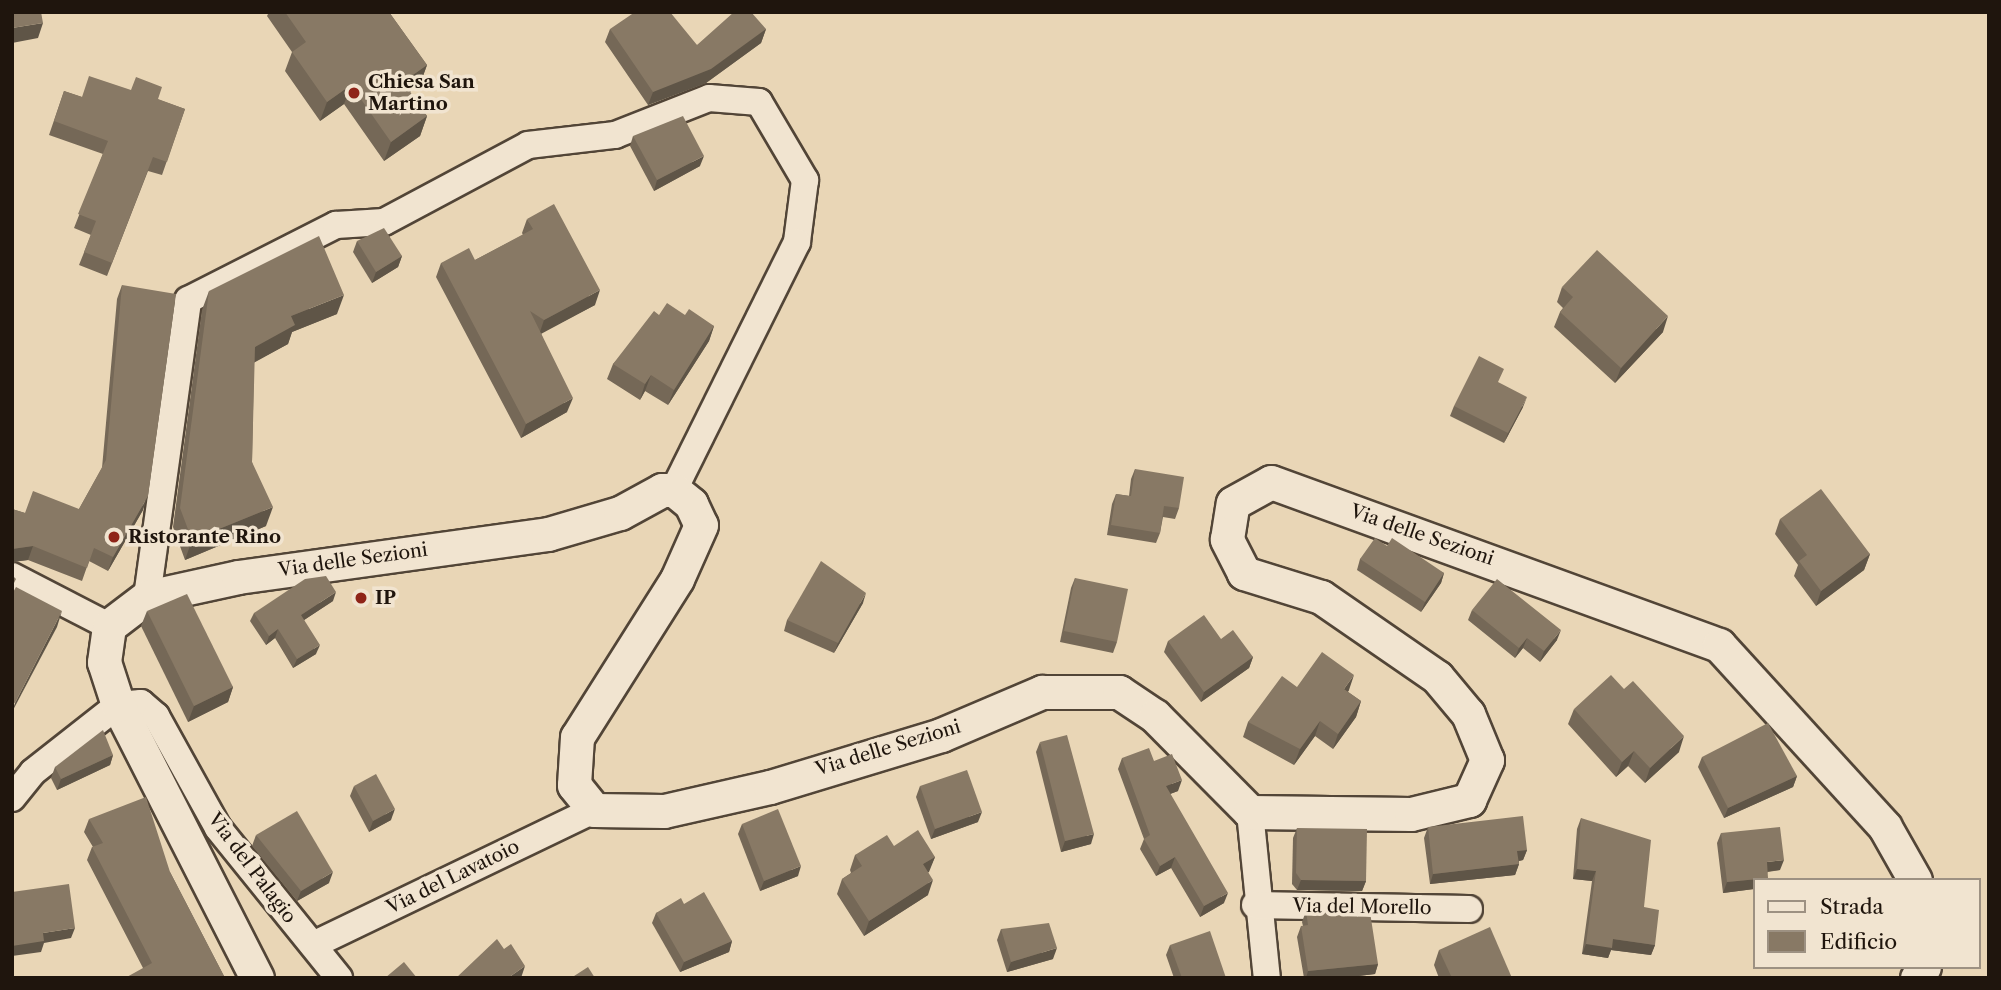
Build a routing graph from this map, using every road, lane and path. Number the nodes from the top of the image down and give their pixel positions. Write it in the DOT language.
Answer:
graph roads {
  1 [pos="674,490"];
  2 [pos="12,576"];
  3 [pos="147,597"];
  4 [pos="109,626"];
  5 [pos="118,705"];
  6 [pos="12,798"];
  7 [pos="594,810"];
  8 [pos="1251,812"];
  9 [pos="1914,878"];
  10 [pos="1255,905"];
  11 [pos="1469,909"];
  12 [pos="313,945"];
  13 [pos="257,978"];
  14 [pos="339,978"];
  15 [pos="1267,978"];
  1 -- 3 [label="street, Via delle Sezioni"];
  1 -- 3 [label="street"];
  1 -- 7 [label="street"];
  2 -- 4 [label="street"];
  3 -- 4 [label="street, Via delle Sezioni"];
  4 -- 5 [label="street"];
  5 -- 6 [label="street"];
  5 -- 12 [label="street, Via del Palagio"];
  5 -- 13 [label="street"];
  7 -- 8 [label="street, Via delle Sezioni"];
  7 -- 12 [label="street, Via del Lavatoio"];
  8 -- 9 [label="street, Via delle Sezioni"];
  8 -- 10 [label="street"];
  10 -- 11 [label="street, Via del Morello"];
  10 -- 15 [label="street"];
  12 -- 14 [label="street, Via del Palagio"];
}
